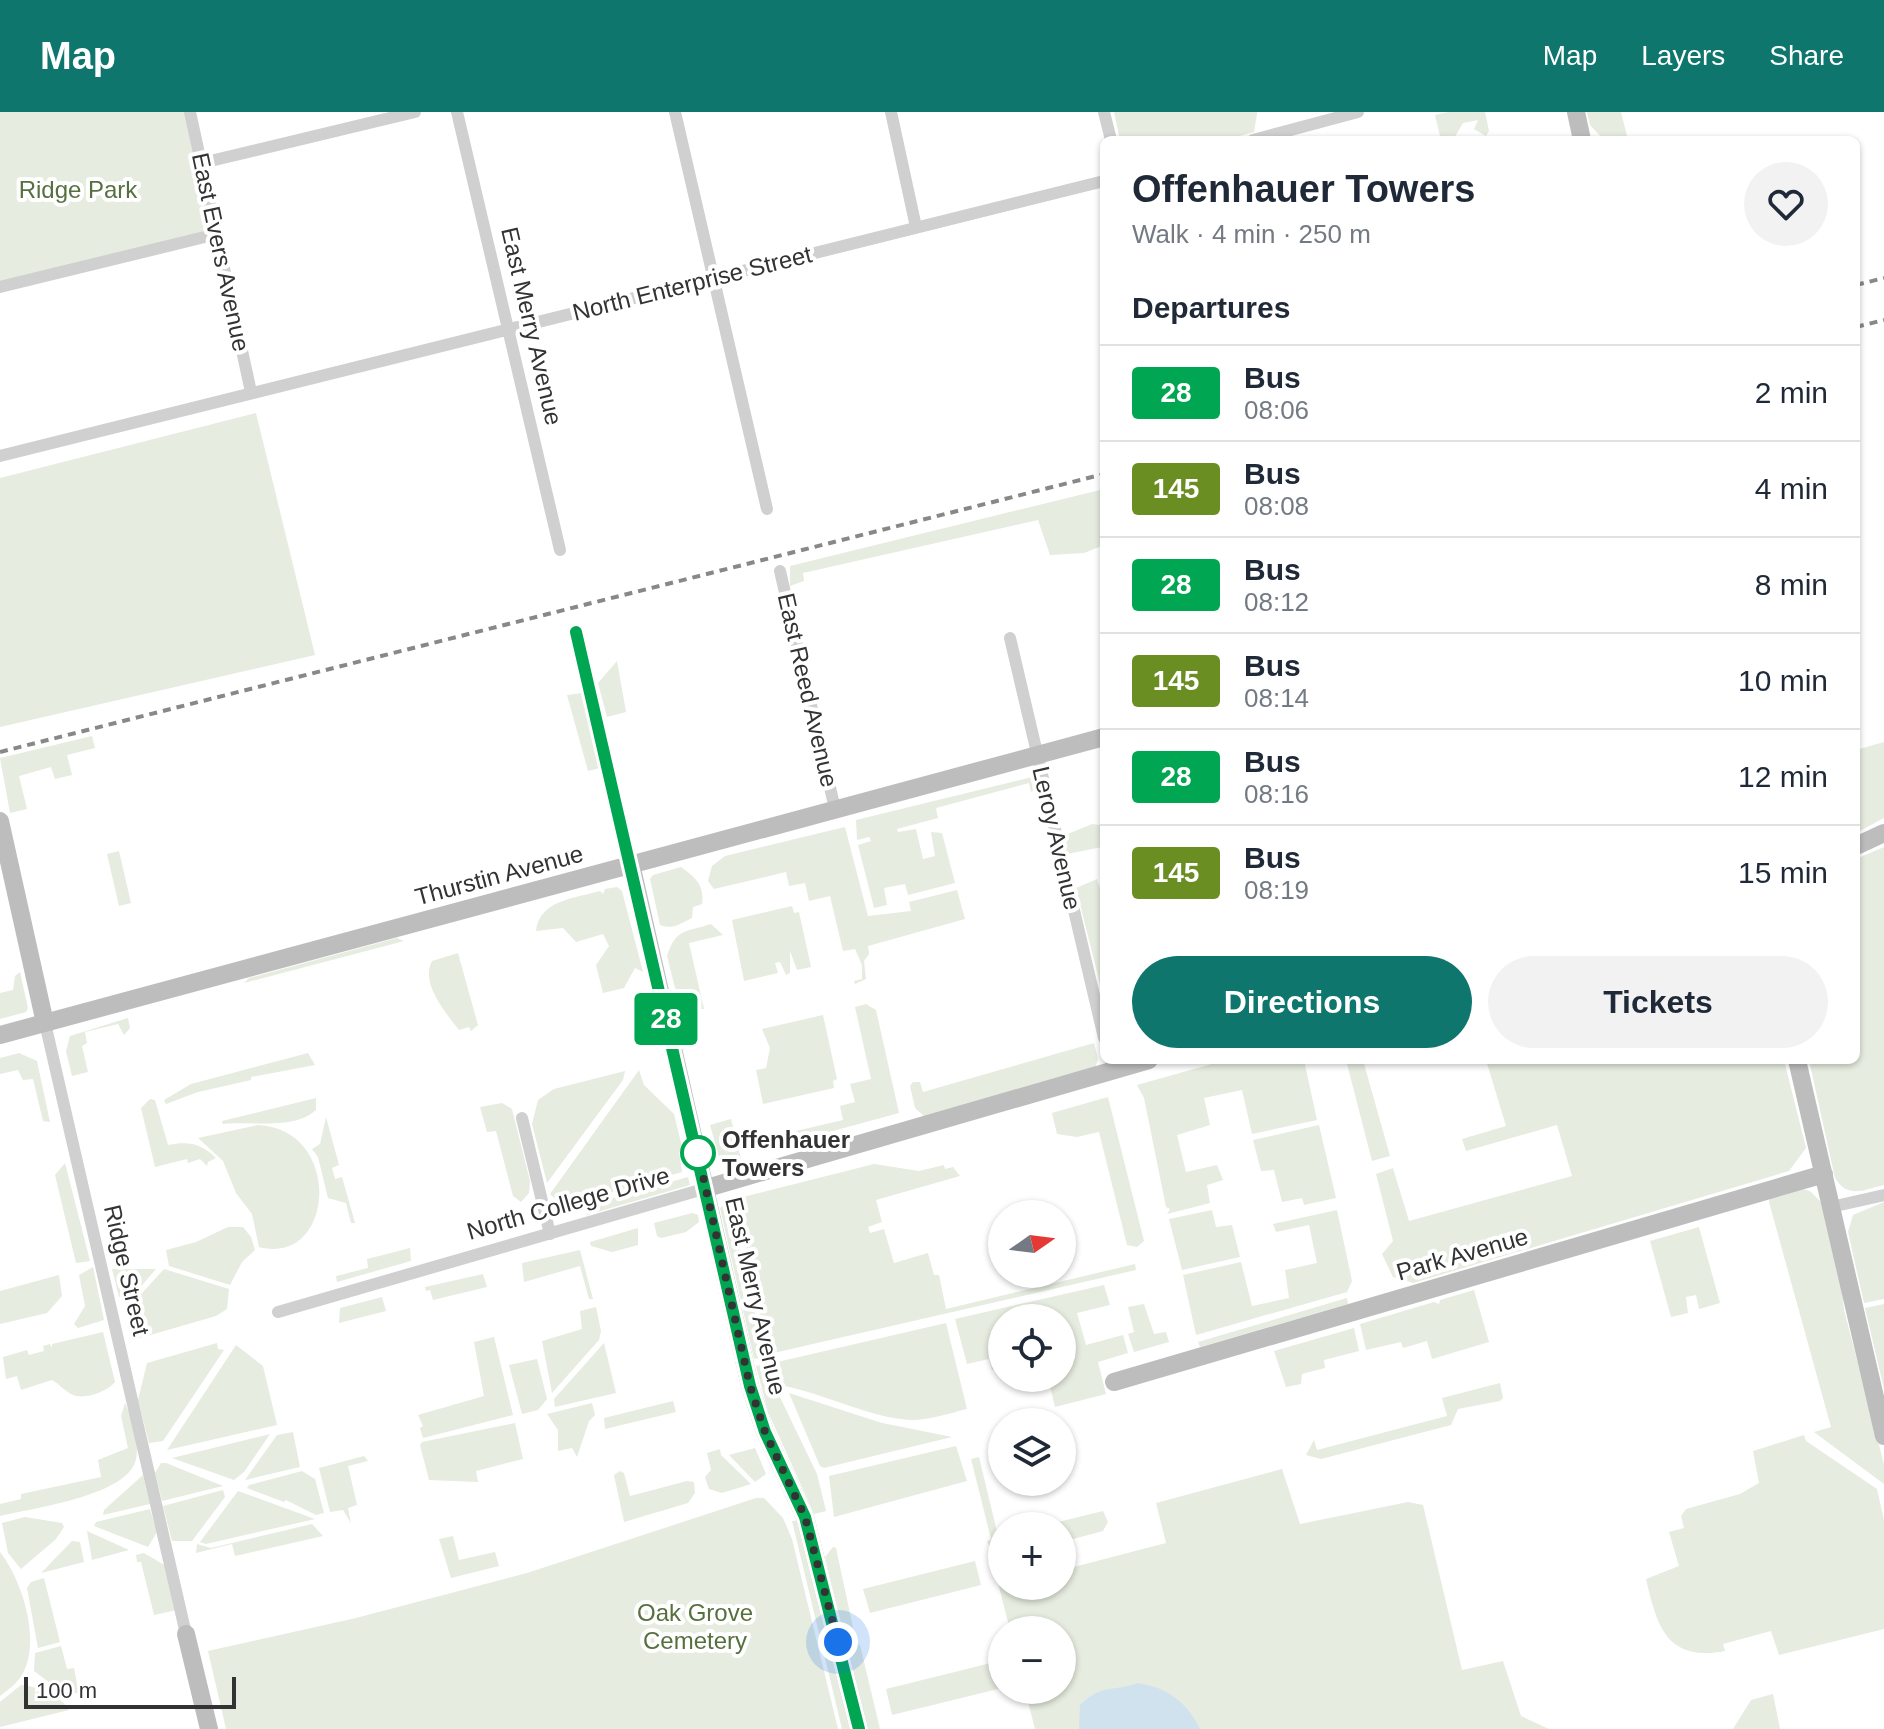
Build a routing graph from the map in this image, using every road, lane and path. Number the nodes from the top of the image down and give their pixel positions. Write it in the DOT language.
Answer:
graph roads {
  1 [pos="190,112"];
  2 [pos="415,112"];
  3 [pos="457,112"];
  4 [pos="675,112"];
  5 [pos="891,112"];
  6 [pos="1104,112"];
  7 [pos="1358,112"];
  8 [pos="1576,112"];
  9 [pos="1110,136"];
  10 [pos="1268,136"];
  11 [pos="1581,136"];
  12 [pos="202,163"];
  13 [pos="1100,182"];
  14 [pos="916,227"];
  15 [pos="217,234"];
  16 [pos="713,278"];
  17 [pos="0,287"];
  18 [pos="508,329"];
  19 [pos="251,392"];
  20 [pos="0,456"];
  21 [pos="767,509"];
  22 [pos="560,550"];
  23 [pos="780,571"];
  24 [pos="576,632"];
  25 [pos="1010,638"];
  26 [pos="1100,738"];
  27 [pos="1037,755"];
  28 [pos="835,809"];
  29 [pos="0,821"];
  30 [pos="1884,833"];
  31 [pos="1860,844"];
  32 [pos="631,864"];
  33 [pos="1100,1021"];
  34 [pos="45,1023"];
  35 [pos="0,1035"];
  36 [pos="1798,1064"];
  37 [pos="1108,1066"];
  38 [pos="522,1118"];
  39 [pos="1824,1174"];
  40 [pos="707,1188"];
  41 [pos="1884,1195"];
  42 [pos="1831,1207"];
  43 [pos="550,1234"];
  44 [pos="278,1312"];
  45 [pos="1114,1382"];
  46 [pos="1884,1436"];
  47 [pos="186,1634"];
  48 [pos="209,1729"];
  49 [pos="859,1729"];
  1 -- 12 [label="street, East Evers Avenue"];
  2 -- 12 [label="street"];
  3 -- 18 [label="street, East Merry Avenue"];
  4 -- 16 [label="street"];
  5 -- 14 [label="street"];
  6 -- 9 [label="street"];
  7 -- 10 [label="street"];
  8 -- 11 [label="street"];
  12 -- 15 [label="street, East Evers Avenue"];
  13 -- 14 [label="street, North Enterprise Street"];
  14 -- 16 [label="street, North Enterprise Street"];
  15 -- 17 [label="street"];
  15 -- 19 [label="street, East Evers Avenue"];
  16 -- 18 [label="street, North Enterprise Street"];
  16 -- 21 [label="street"];
  18 -- 19 [label="street, North Enterprise Street"];
  18 -- 22 [label="street, East Merry Avenue"];
  19 -- 20 [label="street, North Enterprise Street"];
  23 -- 28 [label="street, East Reed Avenue"];
  24 -- 32 [label="street, East Merry Avenue"];
  25 -- 27 [label="street, Leroy Avenue"];
  26 -- 27 [label="street, Thurstin Avenue"];
  27 -- 28 [label="street, Thurstin Avenue"];
  27 -- 33 [label="street, Leroy Avenue"];
  28 -- 32 [label="street, Thurstin Avenue"];
  29 -- 34 [label="street, Ridge Street"];
  30 -- 31 [label="street"];
  32 -- 34 [label="street, Thurstin Avenue"];
  32 -- 40 [label="street, East Merry Avenue"];
  34 -- 35 [label="street, Thurstin Avenue"];
  34 -- 47 [label="street, Ridge Street"];
  36 -- 39 [label="street"];
  37 -- 40 [label="street, North College Drive"];
  38 -- 43 [label="street"];
  39 -- 42 [label="street"];
  39 -- 45 [label="street, Park Avenue"];
  40 -- 43 [label="street, North College Drive"];
  40 -- 49 [label="street, East Merry Avenue"];
  41 -- 42 [label="street"];
  42 -- 46 [label="street"];
  43 -- 44 [label="street, North College Drive"];
  47 -- 48 [label="street, Ridge Street"];
}
